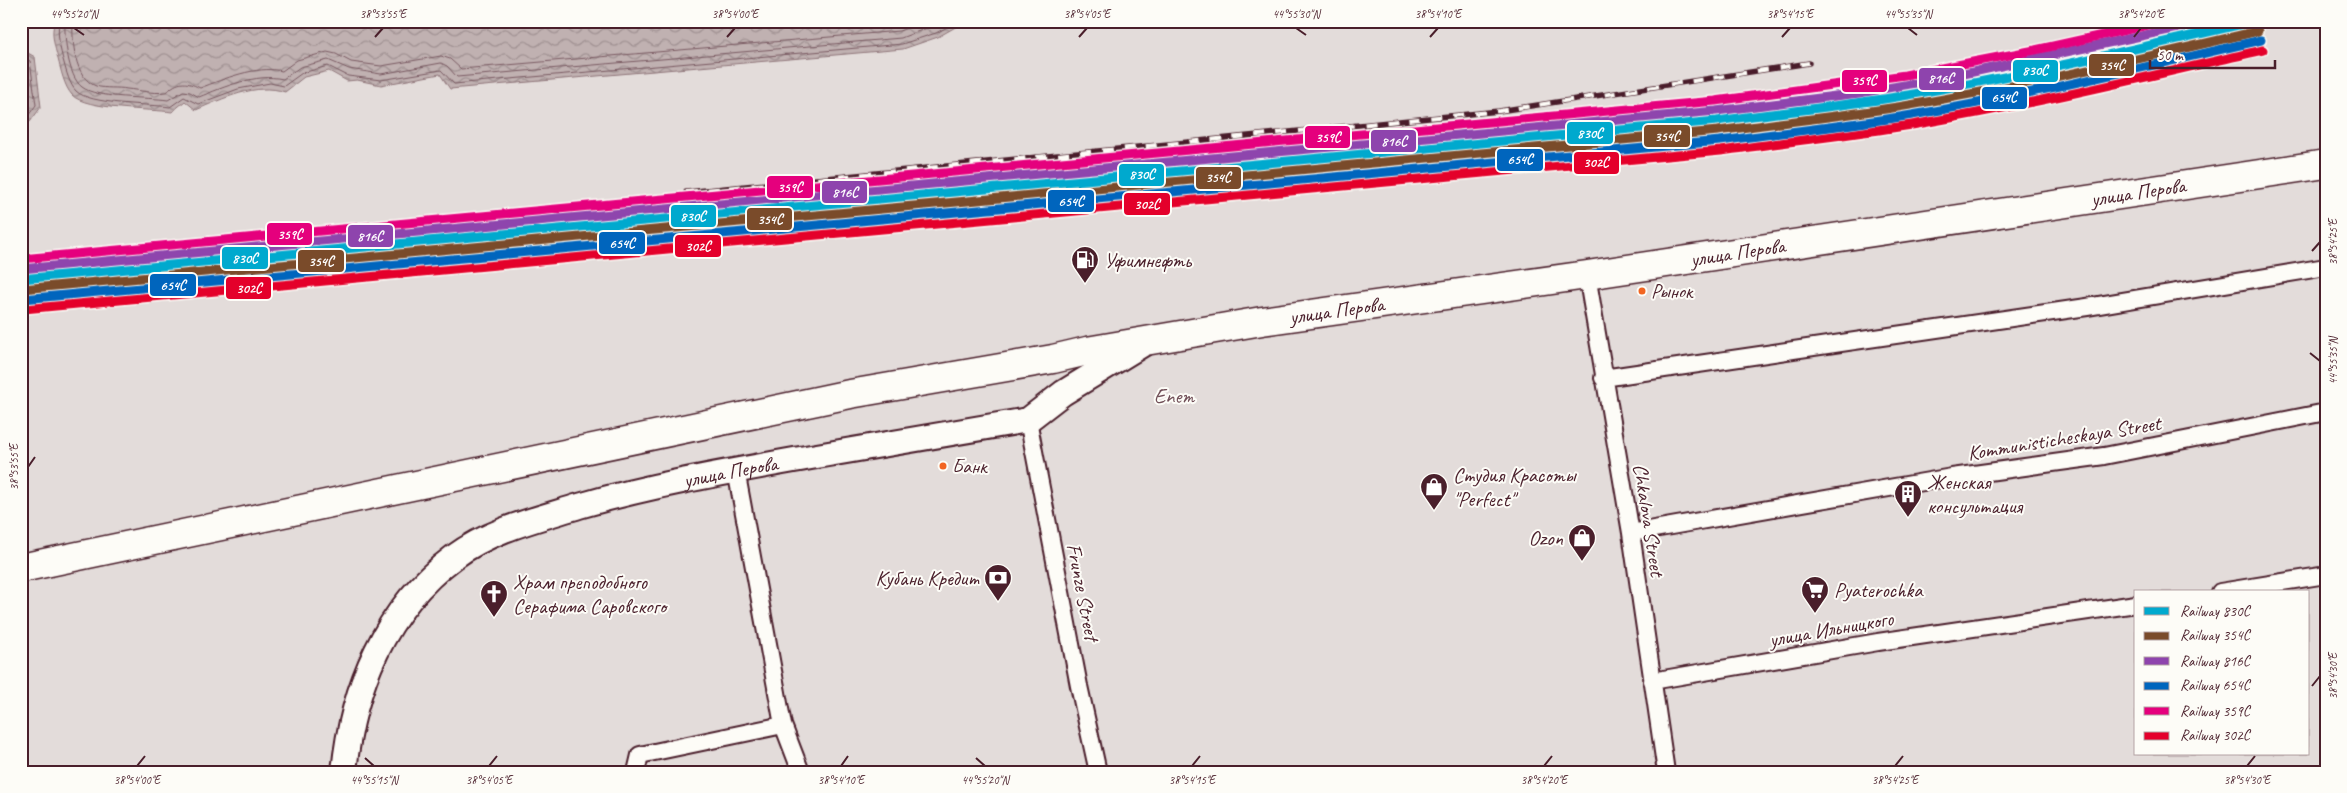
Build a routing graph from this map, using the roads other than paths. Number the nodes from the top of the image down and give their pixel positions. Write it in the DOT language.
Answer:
graph roads {
  1 [pos="2326,164"];
  2 [pos="2326,267"];
  3 [pos="1587,275"];
  4 [pos="1151,340"];
  5 [pos="1603,378"];
  6 [pos="2326,412"];
  7 [pos="1028,420"];
  8 [pos="736,470"];
  9 [pos="1631,533"];
  10 [pos="21,568"];
  11 [pos="2326,575"];
  12 [pos="2232,590"];
  13 [pos="2134,604"];
  14 [pos="1652,681"];
  15 [pos="783,725"];
  16 [pos="344,772"];
  17 [pos="636,772"];
  18 [pos="801,772"];
  19 [pos="1098,772"];
  20 [pos="1666,772"];
  1 -- 3 [label="highway, улица Перова"];
  2 -- 5 [label="street"];
  3 -- 4 [label="highway, улица Перова"];
  3 -- 5 [label="street, Chkalova Street"];
  4 -- 7 [label="street, улица Перова"];
  4 -- 10 [label="highway, улица Перова"];
  5 -- 9 [label="street, Chkalova Street"];
  6 -- 9 [label="street, Kommunisticheskaya Street"];
  7 -- 8 [label="street, улица Перова"];
  7 -- 19 [label="street, Frunze Street"];
  8 -- 15 [label="street"];
  8 -- 16 [label="street, улица Перова"];
  9 -- 14 [label="street, Chkalova Street"];
  11 -- 12 [label="street"];
  13 -- 14 [label="street, улица Ильницкого"];
  14 -- 20 [label="street, Chkalova Street"];
  15 -- 17 [label="street"];
  15 -- 18 [label="street"];
}
